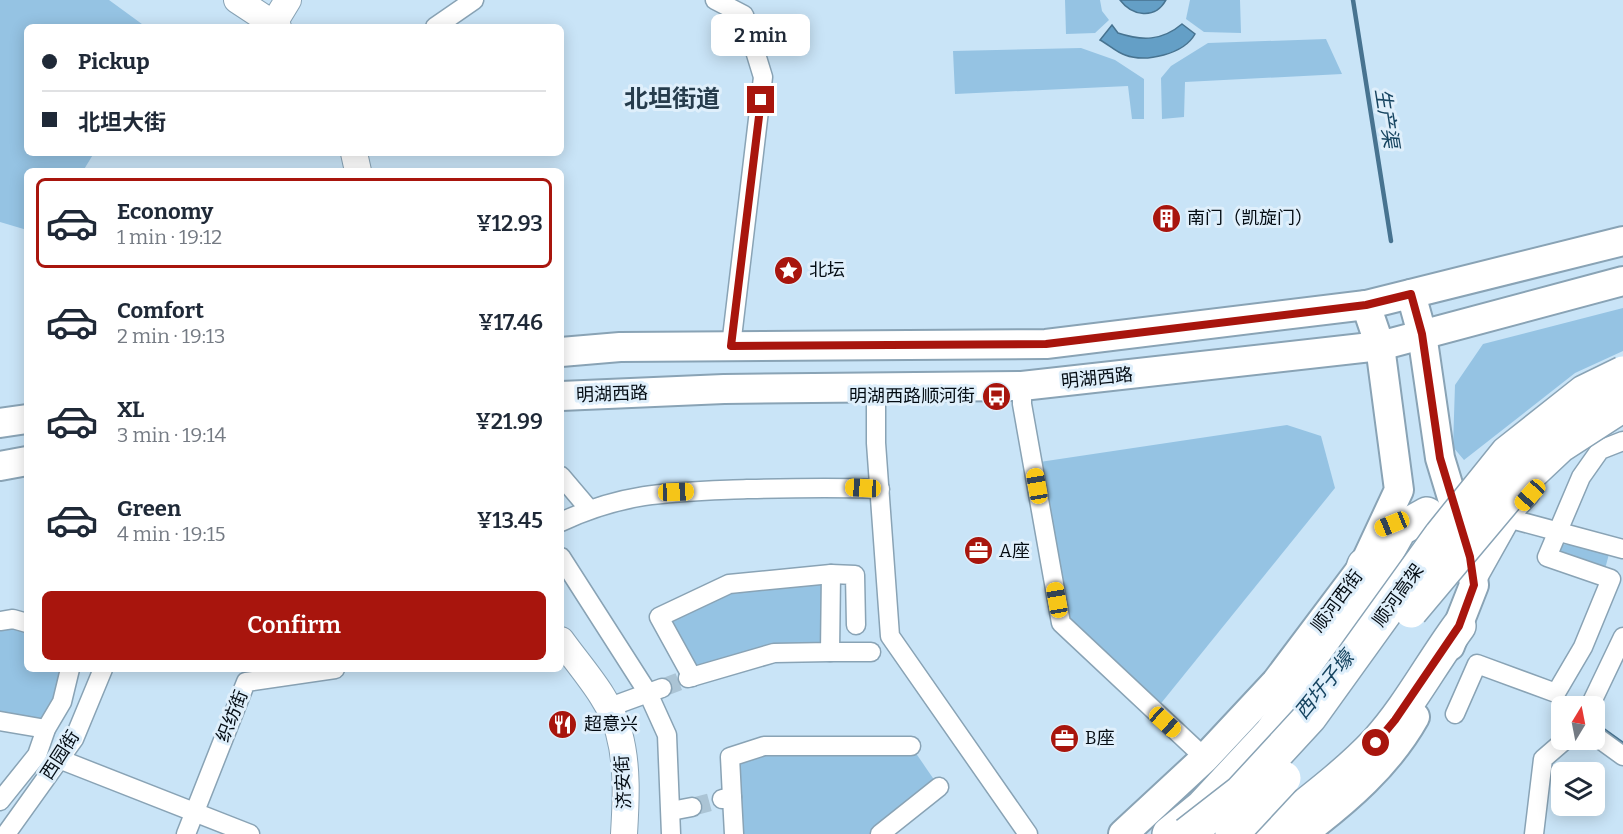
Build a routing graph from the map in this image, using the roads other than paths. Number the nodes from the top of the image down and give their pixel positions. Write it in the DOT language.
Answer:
graph roads {
  1 [pos="237,0"];
  2 [pos="288,0"];
  3 [pos="474,0"];
  4 [pos="715,0"];
  5 [pos="274,24"];
  6 [pos="276,24"];
  7 [pos="439,24"];
  8 [pos="1623,241"];
  9 [pos="1623,280"];
  10 [pos="1411,294"];
  11 [pos="1366,305"];
  12 [pos="1422,334"];
  13 [pos="731,346"];
  14 [pos="1380,346"];
  15 [pos="564,352"];
  16 [pos="1623,373"];
  17 [pos="1022,386"];
  18 [pos="876,389"];
  19 [pos="564,396"];
  20 [pos="1623,405"];
  21 [pos="1623,416"];
  22 [pos="24,419"];
  23 [pos="0,423"];
  24 [pos="1623,441"];
  25 [pos="24,462"];
  26 [pos="0,466"];
  27 [pos="564,480"];
  28 [pos="880,489"];
  29 [pos="589,509"];
  30 [pos="1427,514"];
  31 [pos="1511,519"];
  32 [pos="564,521"];
  33 [pos="1381,529"];
  34 [pos="1559,530"];
  35 [pos="1623,549"];
  36 [pos="1623,554"];
  37 [pos="1470,557"];
  38 [pos="564,561"];
  39 [pos="1364,565"];
  40 [pos="831,574"];
  41 [pos="1611,579"];
  42 [pos="1474,585"];
  43 [pos="0,621"];
  44 [pos="24,622"];
  45 [pos="856,625"];
  46 [pos="1459,626"];
  47 [pos="1623,637"];
  48 [pos="1335,642"];
  49 [pos="564,644"];
  50 [pos="830,652"];
  51 [pos="871,652"];
  52 [pos="69,672"];
  53 [pos="102,672"];
  54 [pos="298,672"];
  55 [pos="248,676"];
  56 [pos="655,691"];
  57 [pos="1595,696"];
  58 [pos="608,708"];
  59 [pos="1455,714"];
  60 [pos="0,721"];
  61 [pos="46,729"];
  62 [pos="1605,743"];
  63 [pos="910,746"];
  64 [pos="1553,750"];
  65 [pos="1623,756"];
  66 [pos="1205,758"];
  67 [pos="59,759"];
  68 [pos="939,787"];
  69 [pos="0,801"];
  70 [pos="692,807"];
  71 [pos="195,811"];
  72 [pos="671,812"];
  73 [pos="1319,829"];
  74 [pos="6,834"];
  75 [pos="186,834"];
  76 [pos="250,834"];
  77 [pos="624,834"];
  78 [pos="671,834"];
  79 [pos="734,834"];
  80 [pos="880,834"];
  81 [pos="1028,834"];
  82 [pos="1123,834"];
  83 [pos="1169,834"];
  84 [pos="1187,834"];
  85 [pos="1232,834"];
  86 [pos="1269,834"];
  87 [pos="1534,834"];
  1 -- 5 [label="main road"];
  2 -- 6 [label="main road"];
  3 -- 7 [label="street"];
  4 -- 13 [label="street"];
  8 -- 10 [label="main road"];
  9 -- 12 [label="main road, 明湖西路"];
  10 -- 11 [label="main road"];
  10 -- 12 [label="main road"];
  11 -- 13 [label="main road"];
  11 -- 14 [label="main road, 顺河西街"];
  12 -- 14 [label="main road, 明湖西路"];
  12 -- 37 [label="main road"];
  13 -- 15 [label="main road"];
  14 -- 17 [label="main road, 明湖西路"];
  14 -- 33 [label="main road, 顺河西街"];
  16 -- 84 [label="highway, 顺河高架, bridge"];
  17 -- 18 [label="main road, 明湖西路"];
  17 -- 66 [label="street"];
  18 -- 19 [label="main road, 明湖西路"];
  18 -- 28 [label="street"];
  20 -- 85 [label="highway, 顺河高架, bridge"];
  21 -- 31 [label="street"];
  22 -- 23 [label="main road"];
  24 -- 34 [label="street"];
  25 -- 26 [label="main road"];
  27 -- 29 [label="street"];
  28 -- 29 [label="street"];
  28 -- 81 [label="street"];
  29 -- 32 [label="street"];
  30 -- 33 [label="main road"];
  30 -- 37 [label="main road"];
  30 -- 48 [label="highway"];
  31 -- 34 [label="street"];
  31 -- 42 [label="street"];
  33 -- 39 [label="main road, 顺河西街"];
  34 -- 35 [label="street"];
  34 -- 41 [label="street"];
  36 -- 41 [label="street"];
  37 -- 42 [label="main road"];
  38 -- 56 [label="street"];
  39 -- 48 [label="highway"];
  39 -- 66 [label="main road, 顺河西街"];
  40 -- 45 [label="street"];
  40 -- 50 [label="street"];
  40 -- 50 [label="street"];
  41 -- 59 [label="street"];
  42 -- 46 [label="main road"];
  43 -- 44 [label="street"];
  46 -- 73 [label="main road"];
  46 -- 86 [label="highway"];
  47 -- 57 [label="street"];
  48 -- 83 [label="highway"];
  49 -- 58 [label="main road, 济安街"];
  50 -- 51 [label="street"];
  52 -- 61 [label="street"];
  53 -- 67 [label="street, 西园街"];
  54 -- 55 [label="street, 织纺街"];
  55 -- 71 [label="street, 织纺街"];
  56 -- 58 [label="street"];
  56 -- 72 [label="street"];
  58 -- 77 [label="main road, 济安街"];
  60 -- 61 [label="street"];
  61 -- 69 [label="street"];
  62 -- 65 [label="street"];
  63 -- 79 [label="street"];
  64 -- 87 [label="street"];
  66 -- 82 [label="main road, 顺河西街"];
  67 -- 71 [label="street"];
  67 -- 74 [label="street, 西园街"];
  68 -- 80 [label="street"];
  70 -- 72 [label="street"];
  71 -- 75 [label="street, 织纺街"];
  71 -- 76 [label="street"];
  72 -- 78 [label="street"];
}
